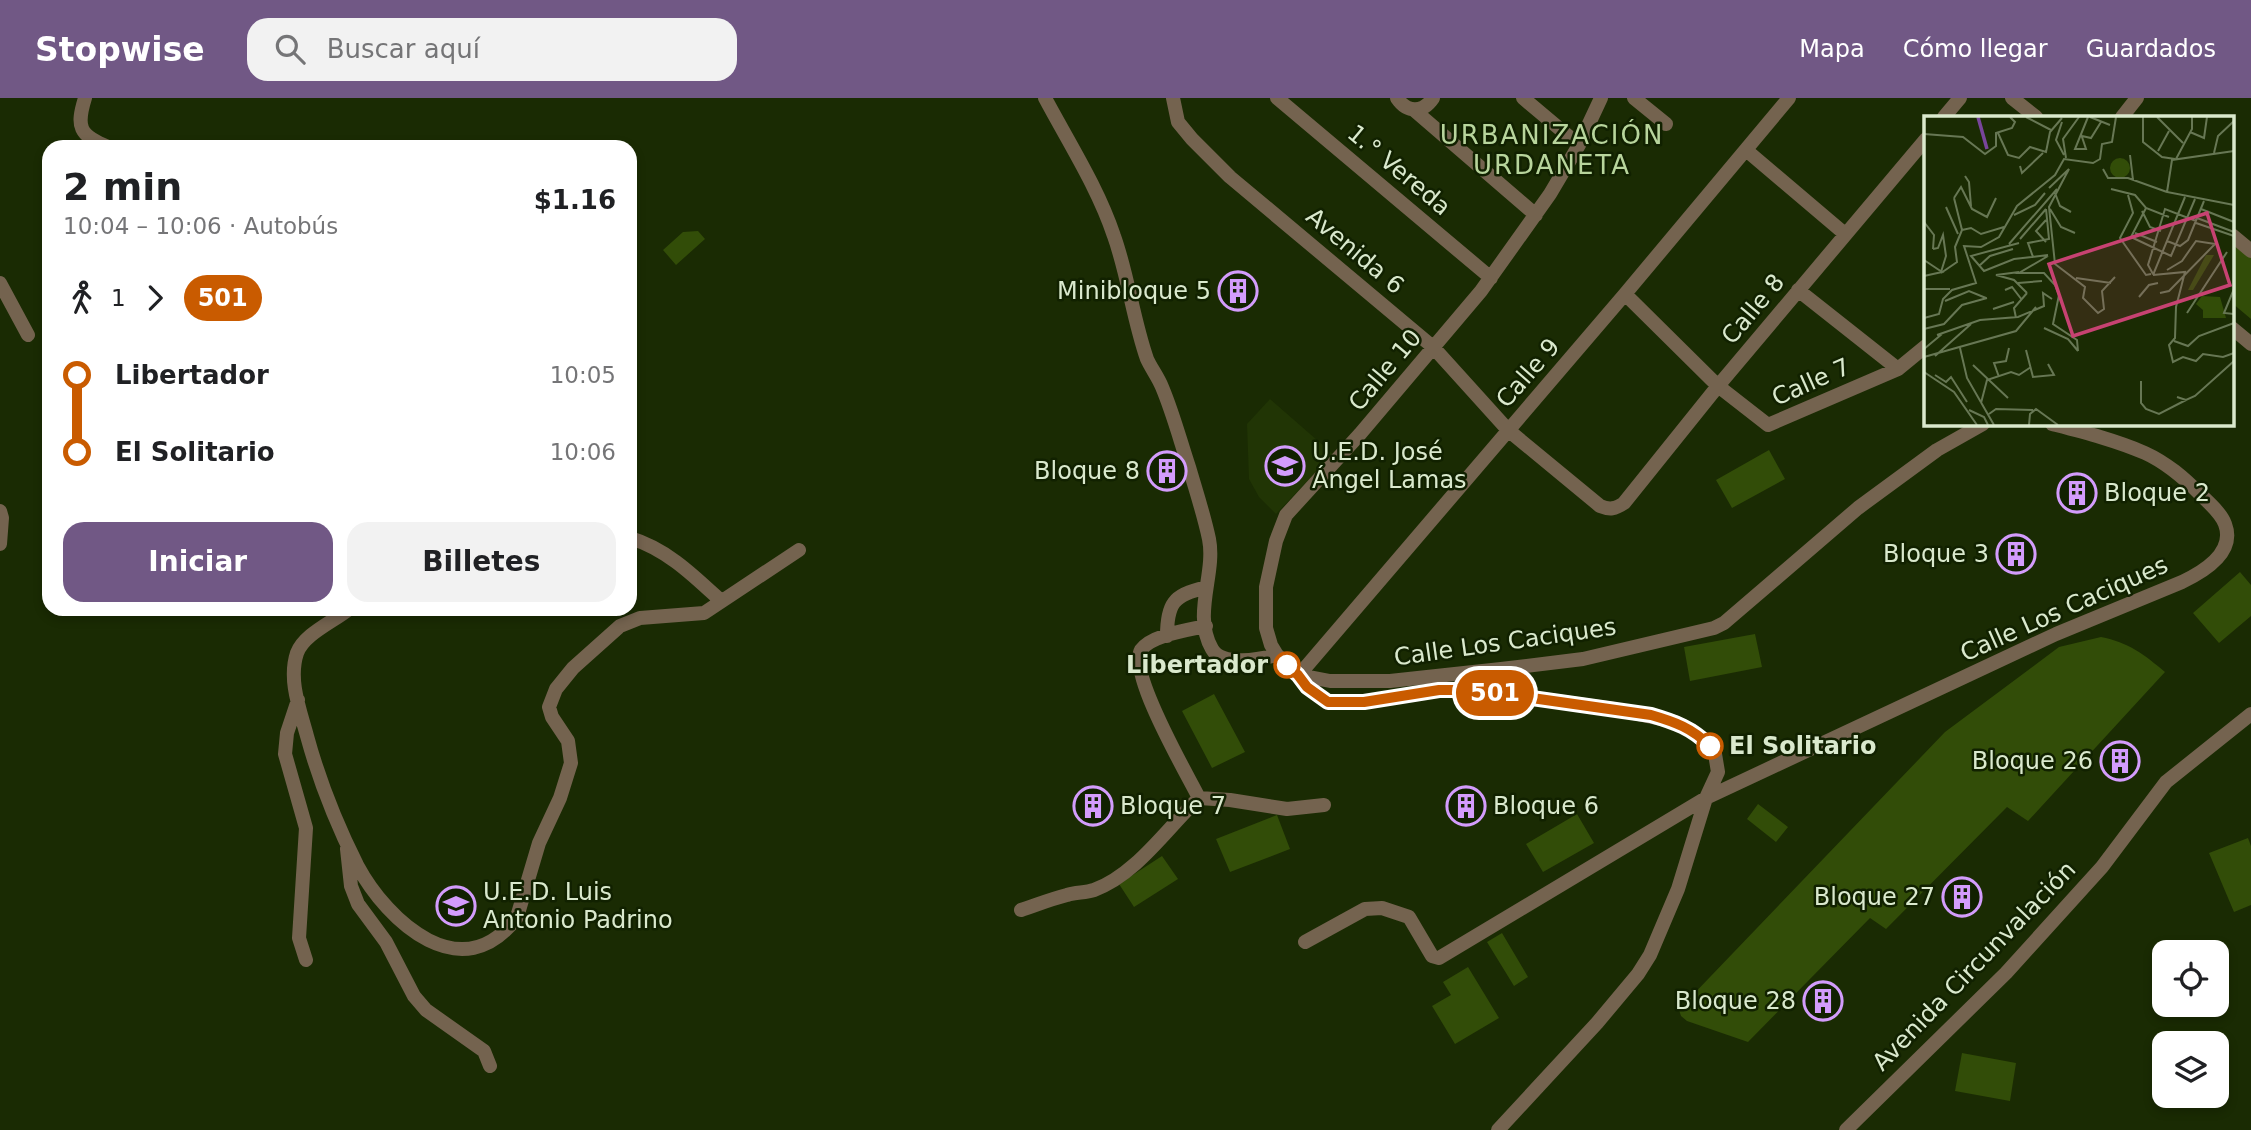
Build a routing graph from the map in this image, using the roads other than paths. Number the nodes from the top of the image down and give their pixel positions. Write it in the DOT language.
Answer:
graph roads {
  1 [pos="85,98"];
  2 [pos="1045,98"];
  3 [pos="1173,98"];
  4 [pos="1277,98"];
  5 [pos="1397,98"];
  6 [pos="1433,98"];
  7 [pos="1523,98"];
  8 [pos="1601,98"];
  9 [pos="1634,98"];
  10 [pos="1789,98"];
  11 [pos="1960,98"];
  12 [pos="2012,98"];
  13 [pos="2137,98"];
  14 [pos="1414,110"];
  15 [pos="1945,116"];
  16 [pos="2035,116"];
  17 [pos="2123,116"];
  18 [pos="1666,124"];
  19 [pos="96,140"];
  20 [pos="1924,141"];
  21 [pos="1579,145"];
  22 [pos="1746,150"];
  23 [pos="1536,215"];
  24 [pos="1845,234"];
  25 [pos="2234,237"];
  26 [pos="2251,250"];
  27 [pos="1491,278"];
  28 [pos="0,283"];
  29 [pos="1798,290"];
  30 [pos="1625,294"];
  31 [pos="2234,330"];
  32 [pos="28,335"];
  33 [pos="2251,344"];
  34 [pos="1433,347"];
  35 [pos="1924,348"];
  36 [pos="1898,369"];
  37 [pos="1718,386"];
  38 [pos="1981,425"];
  39 [pos="2056,425"];
  40 [pos="1508,430"];
  41 [pos="1616,508"];
  42 [pos="0,511"];
  43 [pos="637,541"];
  44 [pos="0,544"];
  45 [pos="799,550"];
  46 [pos="1205,588"];
  47 [pos="721,601"];
  48 [pos="339,616"];
  49 [pos="1206,626"];
  50 [pos="1167,636"];
  51 [pos="1277,655"];
  52 [pos="1298,675"];
  53 [pos="298,700"];
  54 [pos="2251,714"];
  55 [pos="1199,798"];
  56 [pos="1706,799"];
  57 [pos="1324,805"];
  58 [pos="347,840"];
  59 [pos="1021,910"];
  60 [pos="1305,942"];
  61 [pos="306,961"];
  62 [pos="490,1066"];
  63 [pos="1498,1130"];
  64 [pos="1846,1130"];
  1 -- 19 [label="street"];
  2 -- 46 [label="street"];
  3 -- 34 [label="street, Avenida 6"];
  4 -- 27 [label="street, 1.° Vereda"];
  5 -- 14 [label="street"];
  6 -- 14 [label="street"];
  7 -- 21 [label="street"];
  8 -- 21 [label="street, Calle 10"];
  9 -- 18 [label="street"];
  10 -- 22 [label="street, Calle 9"];
  11 -- 15 [label="street"];
  12 -- 16 [label="street"];
  13 -- 17 [label="street"];
  14 -- 23 [label="street"];
  20 -- 24 [label="street, Calle 8"];
  21 -- 23 [label="street, Calle 10"];
  22 -- 24 [label="street"];
  22 -- 30 [label="street, Calle 9"];
  23 -- 27 [label="street, Calle 10"];
  24 -- 29 [label="street, Calle 8"];
  25 -- 26 [label="street"];
  27 -- 34 [label="street, Calle 10"];
  28 -- 32 [label="street"];
  29 -- 36 [label="street"];
  29 -- 37 [label="street, Calle 8"];
  30 -- 37 [label="street"];
  30 -- 40 [label="street, Calle 9"];
  31 -- 33 [label="street"];
  34 -- 40 [label="street, Avenida 6"];
  34 -- 51 [label="street, Calle 10"];
  35 -- 36 [label="street, Calle 7"];
  36 -- 37 [label="street, Calle 7"];
  37 -- 41 [label="street, Calle 8"];
  38 -- 52 [label="street, Calle Los Caciques"];
  39 -- 56 [label="street, Calle Los Caciques"];
  40 -- 41 [label="street, Avenida 6"];
  40 -- 52 [label="street, Calle 9"];
  42 -- 44 [label="street"];
  43 -- 47 [label="street"];
  45 -- 47 [label="street"];
  46 -- 49 [label="street"];
  46 -- 50 [label="street"];
  47 -- 58 [label="street"];
  48 -- 53 [label="street"];
  49 -- 50 [label="street"];
  49 -- 51 [label="street"];
  50 -- 55 [label="street"];
  51 -- 52 [label="street, Calle 10"];
  52 -- 56 [label="street, Calle 10"];
  53 -- 58 [label="street"];
  53 -- 61 [label="street"];
  54 -- 64 [label="street, Avenida Circunvalación"];
  55 -- 57 [label="street"];
  55 -- 59 [label="street"];
  56 -- 60 [label="street"];
  56 -- 63 [label="street, Calle 10"];
  58 -- 62 [label="street"];
}
